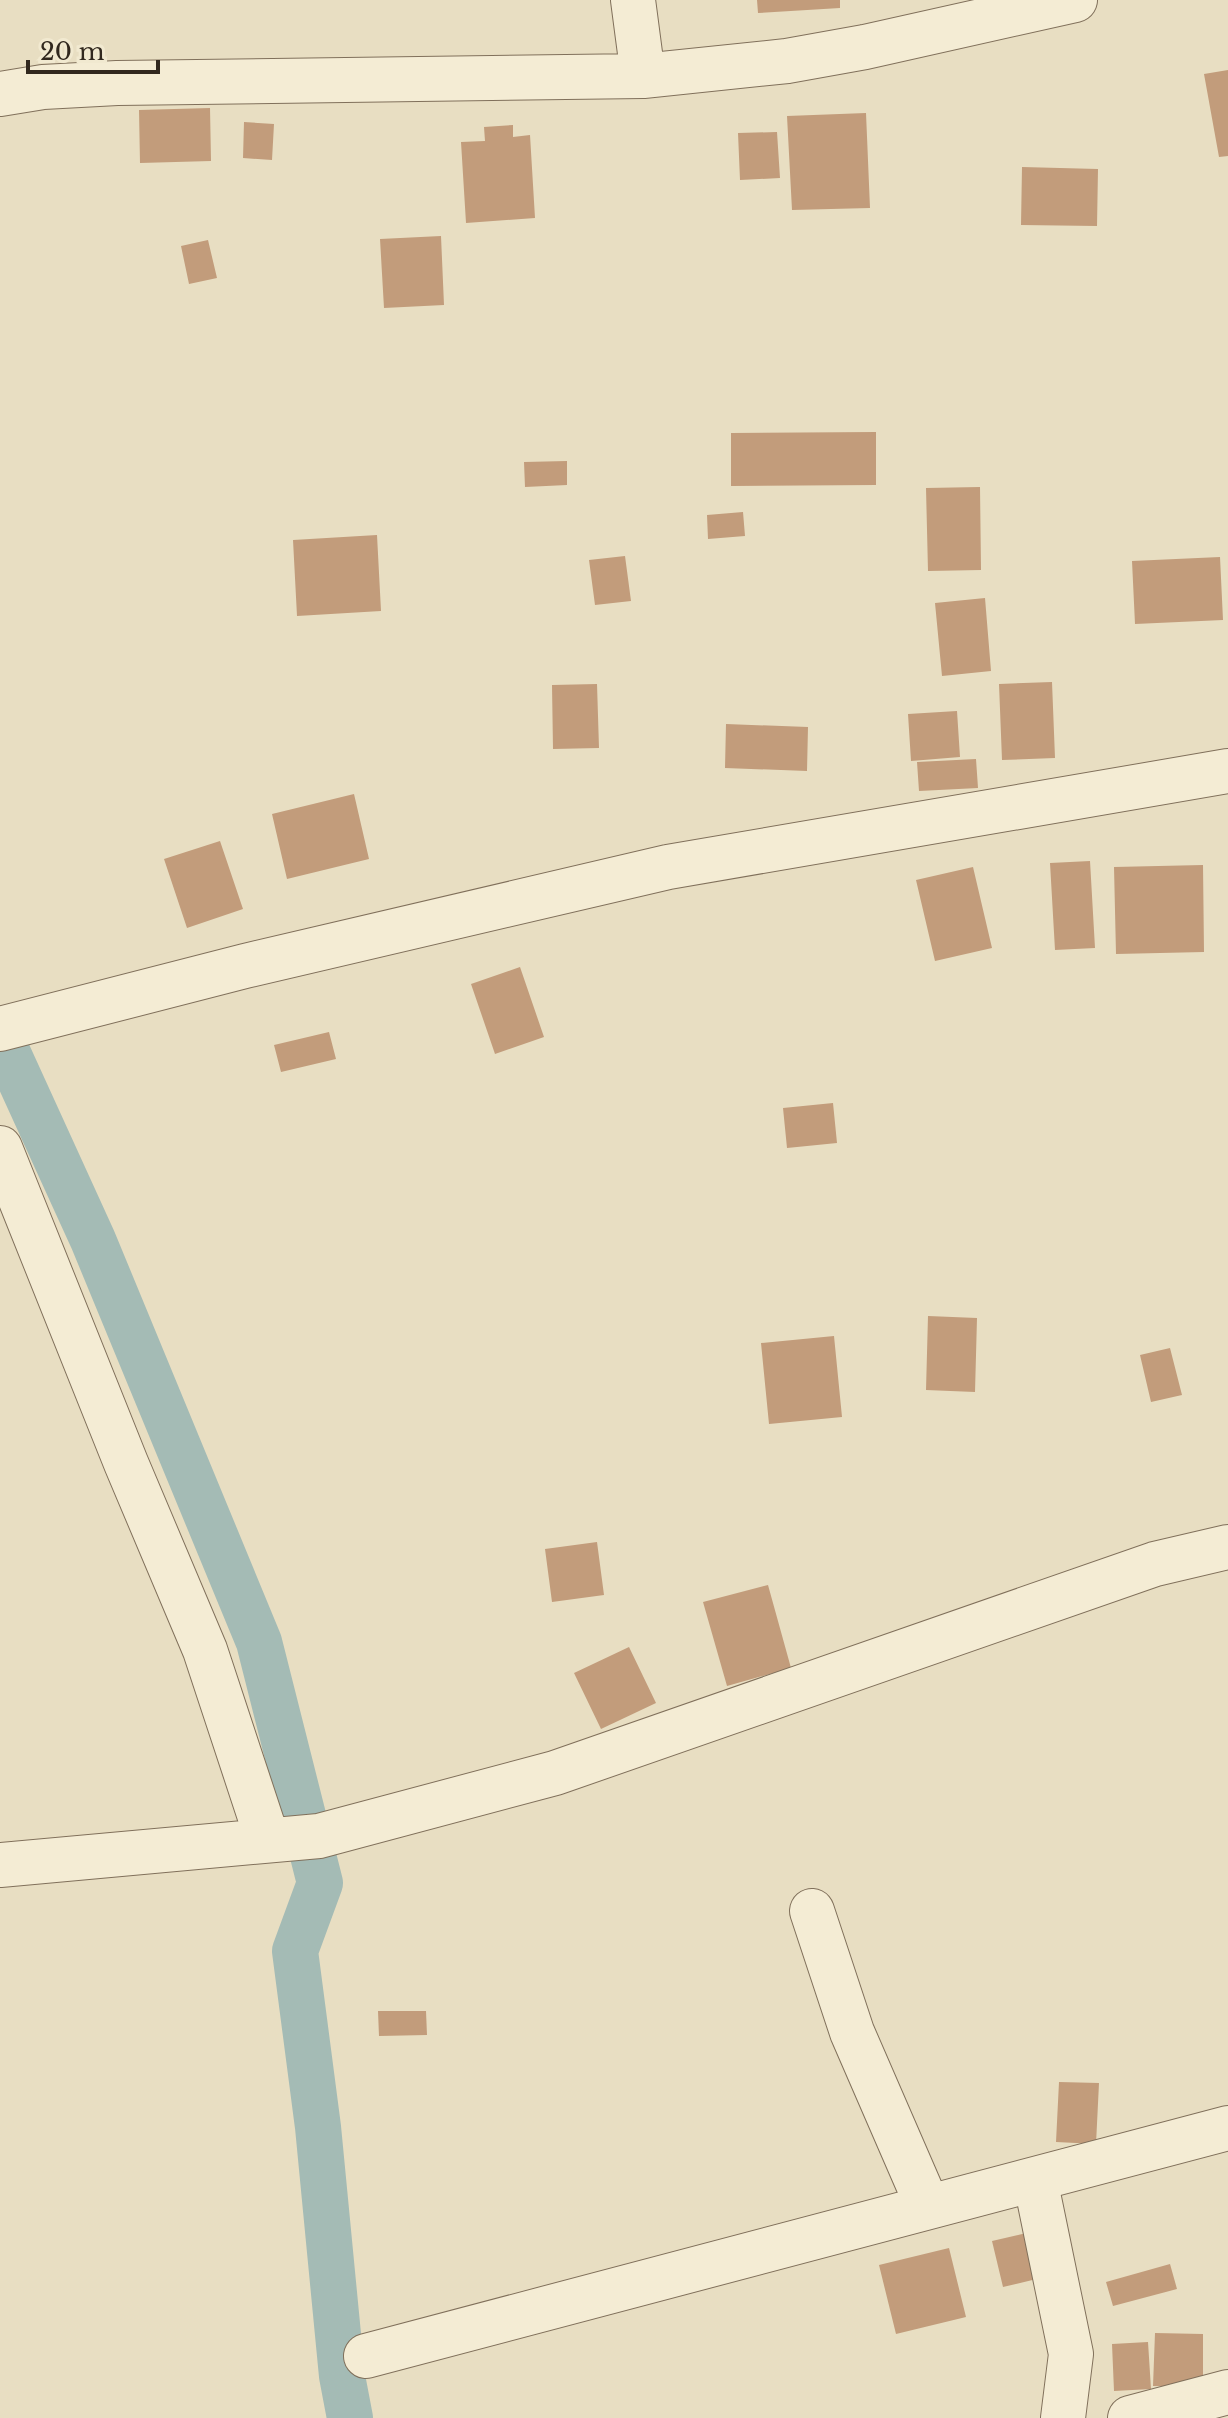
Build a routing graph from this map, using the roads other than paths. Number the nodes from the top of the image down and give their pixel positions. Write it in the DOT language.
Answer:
graph roads {
  1 [pos="633,0"];
  2 [pos="1075,0"];
  3 [pos="643,76"];
  4 [pos="0,94"];
  5 [pos="1228,771"];
  6 [pos="0,1029"];
  7 [pos="0,1148"];
  8 [pos="1228,1547"];
  9 [pos="257,1825"];
  10 [pos="0,1865"];
  11 [pos="812,1911"];
  12 [pos="1228,2128"];
  13 [pos="1035,2179"];
  14 [pos="928,2207"];
  15 [pos="379,2353"];
  16 [pos="1228,2392"];
  17 [pos="1063,2418"];
  18 [pos="1130,2418"];
  1 -- 3 [label="street"];
  2 -- 3 [label="street"];
  3 -- 4 [label="street"];
  5 -- 6 [label="street"];
  7 -- 9 [label="street"];
  8 -- 9 [label="street"];
  9 -- 10 [label="street"];
  11 -- 14 [label="street"];
  12 -- 13 [label="street"];
  13 -- 14 [label="street"];
  13 -- 17 [label="street"];
  14 -- 15 [label="street"];
  16 -- 18 [label="street"];
}
